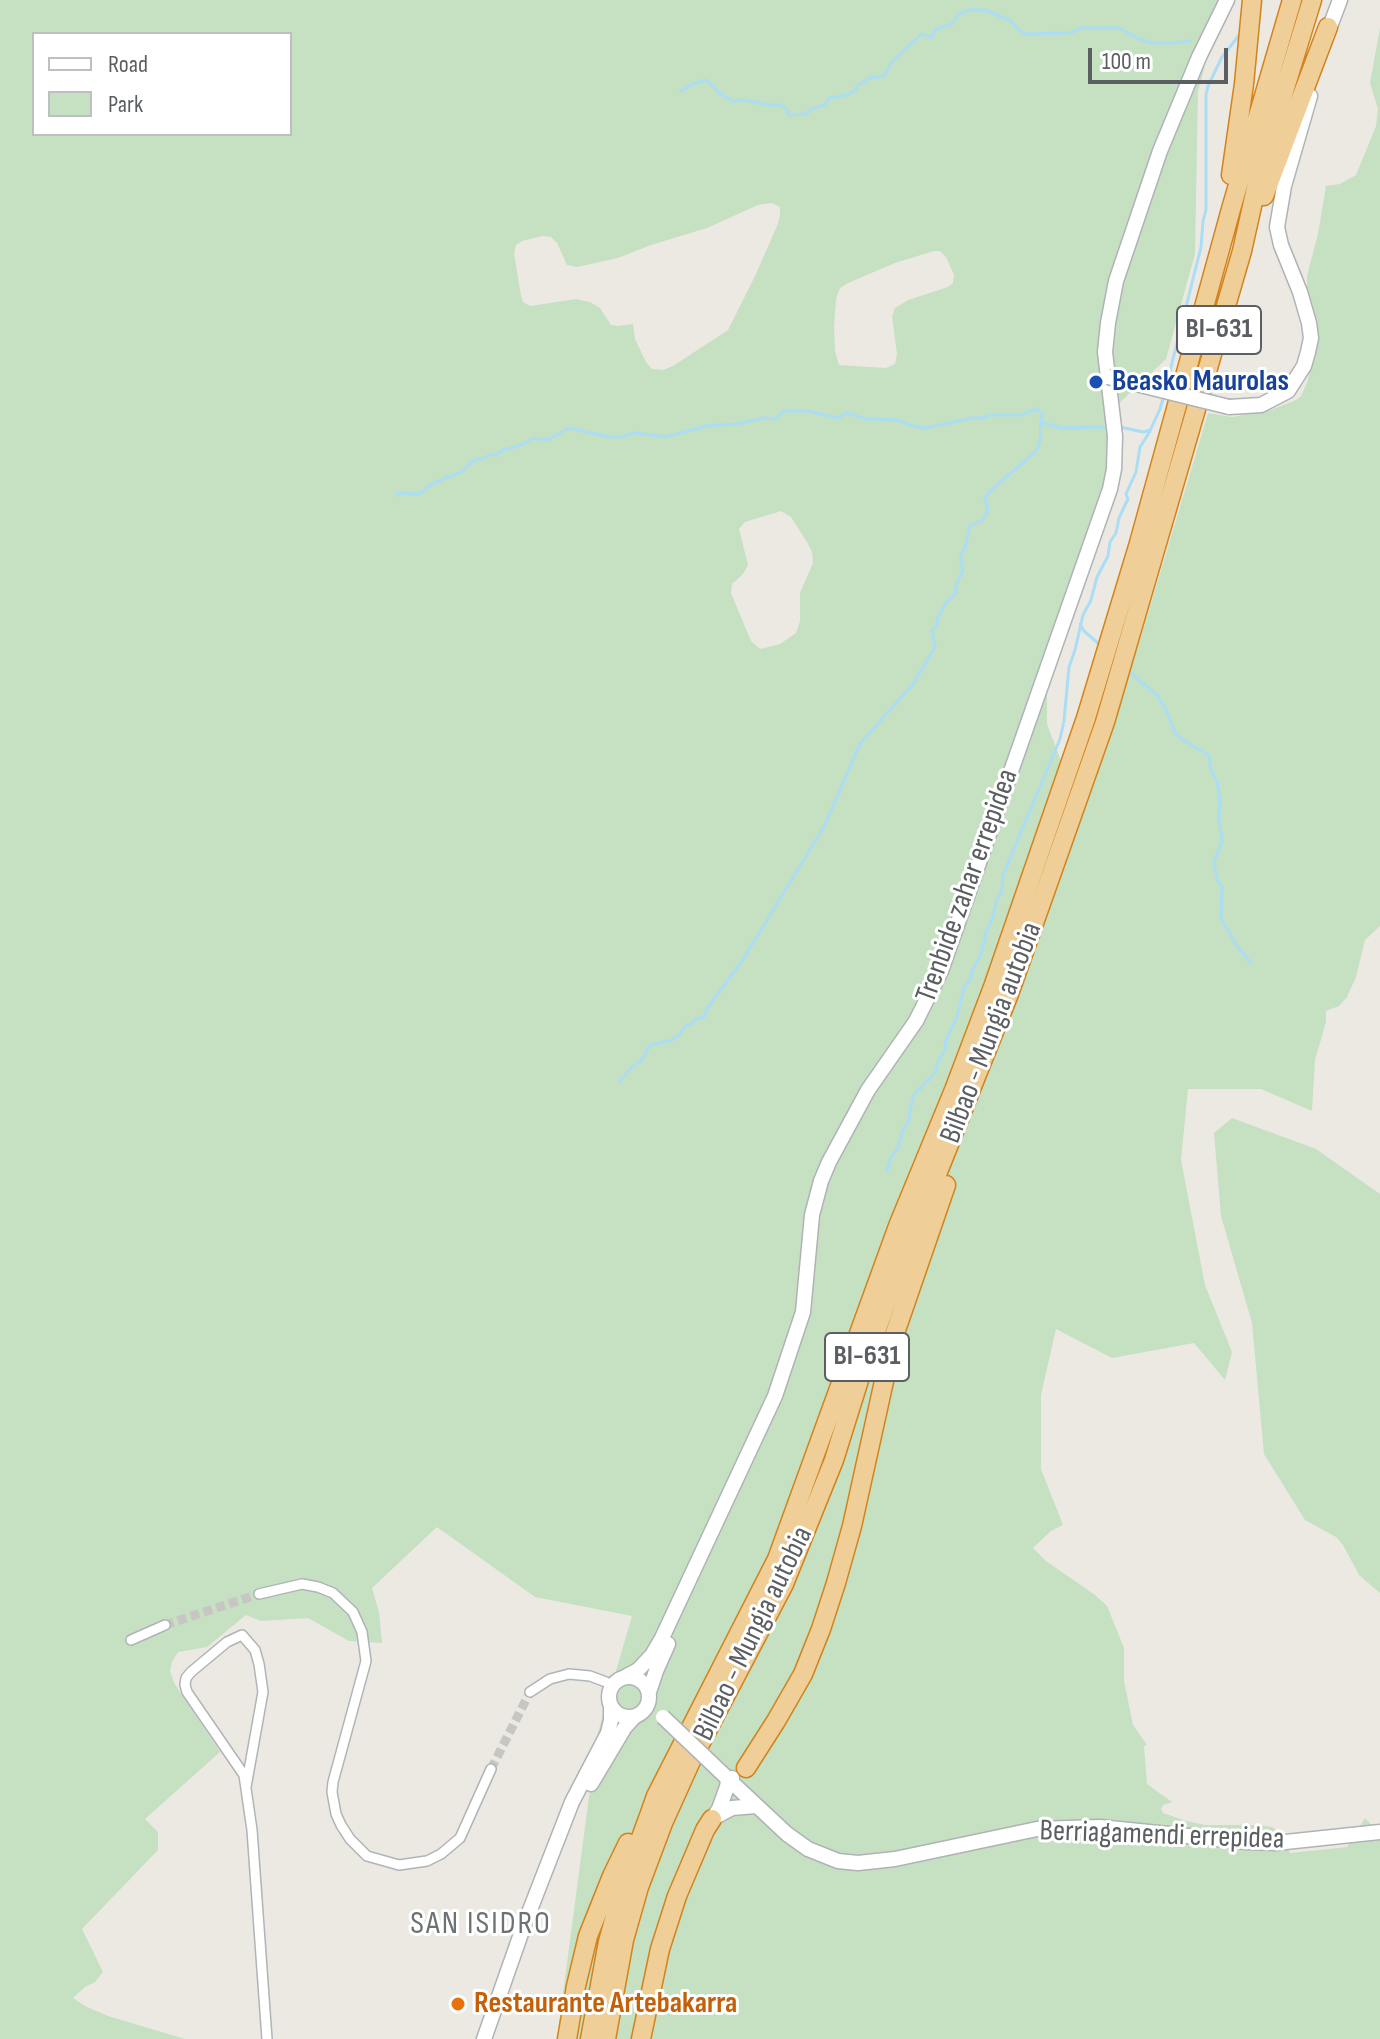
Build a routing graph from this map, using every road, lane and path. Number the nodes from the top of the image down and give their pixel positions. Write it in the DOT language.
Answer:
graph roads {
  1 [pos="1227,0"];
  2 [pos="1252,0"];
  3 [pos="1292,0"];
  4 [pos="1312,0"];
  5 [pos="1340,0"];
  6 [pos="1328,27"];
  7 [pos="1231,209"];
  8 [pos="1242,251"];
  9 [pos="1108,377"];
  10 [pos="1114,658"];
  11 [pos="983,1058"];
  12 [pos="707,1544"];
  13 [pos="259,1594"];
  14 [pos="165,1625"];
  15 [pos="131,1640"];
  16 [pos="625,1677"];
  17 [pos="606,1682"];
  18 [pos="530,1692"];
  19 [pos="649,1693"];
  20 [pos="611,1706"];
  21 [pos="638,1714"];
  22 [pos="663,1717"];
  23 [pos="746,1768"];
  24 [pos="491,1769"];
  25 [pos="727,1778"];
  26 [pos="246,1787"];
  27 [pos="656,1796"];
  28 [pos="756,1806"];
  29 [pos="712,1819"];
  30 [pos="1380,1832"];
  31 [pos="557,1839"];
  32 [pos="267,2039"];
  33 [pos="484,2039"];
  34 [pos="567,2039"];
  35 [pos="590,2039"];
  36 [pos="606,2039"];
  37 [pos="641,2039"];
  1 -- 9 [label="street, Trenbide zahar errepidea"];
  2 -- 7 [label="highway"];
  3 -- 7 [label="highway, Bilbao - Mungia autobia / BI-631"];
  4 -- 8 [label="highway, Bilbao - Mungia autobia / BI-631"];
  5 -- 6 [label="street"];
  6 -- 8 [label="highway"];
  6 -- 9 [label="street, bridge"];
  7 -- 10 [label="highway, Bilbao - Mungia autobia / BI-631"];
  8 -- 10 [label="highway, Bilbao - Mungia autobia / BI-631"];
  9 -- 12 [label="street, Trenbide zahar errepidea"];
  10 -- 11 [label="highway, Bilbao - Mungia autobia / BI-631"];
  10 -- 27 [label="highway, Bilbao - Mungia autobia / BI-631"];
  11 -- 23 [label="highway"];
  11 -- 36 [label="highway, Bilbao - Mungia autobia / BI-631"];
  12 -- 16 [label="street, Trenbide zahar errepidea"];
  12 -- 19 [label="street, Trenbide zahar errepidea"];
  13 -- 24 [label="street"];
  14 -- 15 [label="street"];
  16 -- 19 [label="street"];
  16 -- 20 [label="street"];
  17 -- 18 [label="street"];
  19 -- 21 [label="street"];
  19 -- 22 [label="street, Berriagamendi errepidea"];
  20 -- 21 [label="street"];
  20 -- 31 [label="street"];
  21 -- 22 [label="street"];
  21 -- 31 [label="street"];
  22 -- 25 [label="street, Berriagamendi errepidea, bridge"];
  23 -- 25 [label="street"];
  23 -- 28 [label="street"];
  25 -- 28 [label="street, Berriagamendi errepidea"];
  25 -- 29 [label="street"];
  26 -- 26 [label="street"];
  26 -- 32 [label="street"];
  27 -- 34 [label="highway"];
  27 -- 35 [label="highway, Bilbao - Mungia autobia / BI-631"];
  28 -- 29 [label="street"];
  28 -- 30 [label="street, Berriagamendi errepidea"];
  29 -- 37 [label="highway"];
  31 -- 33 [label="street"];
}
